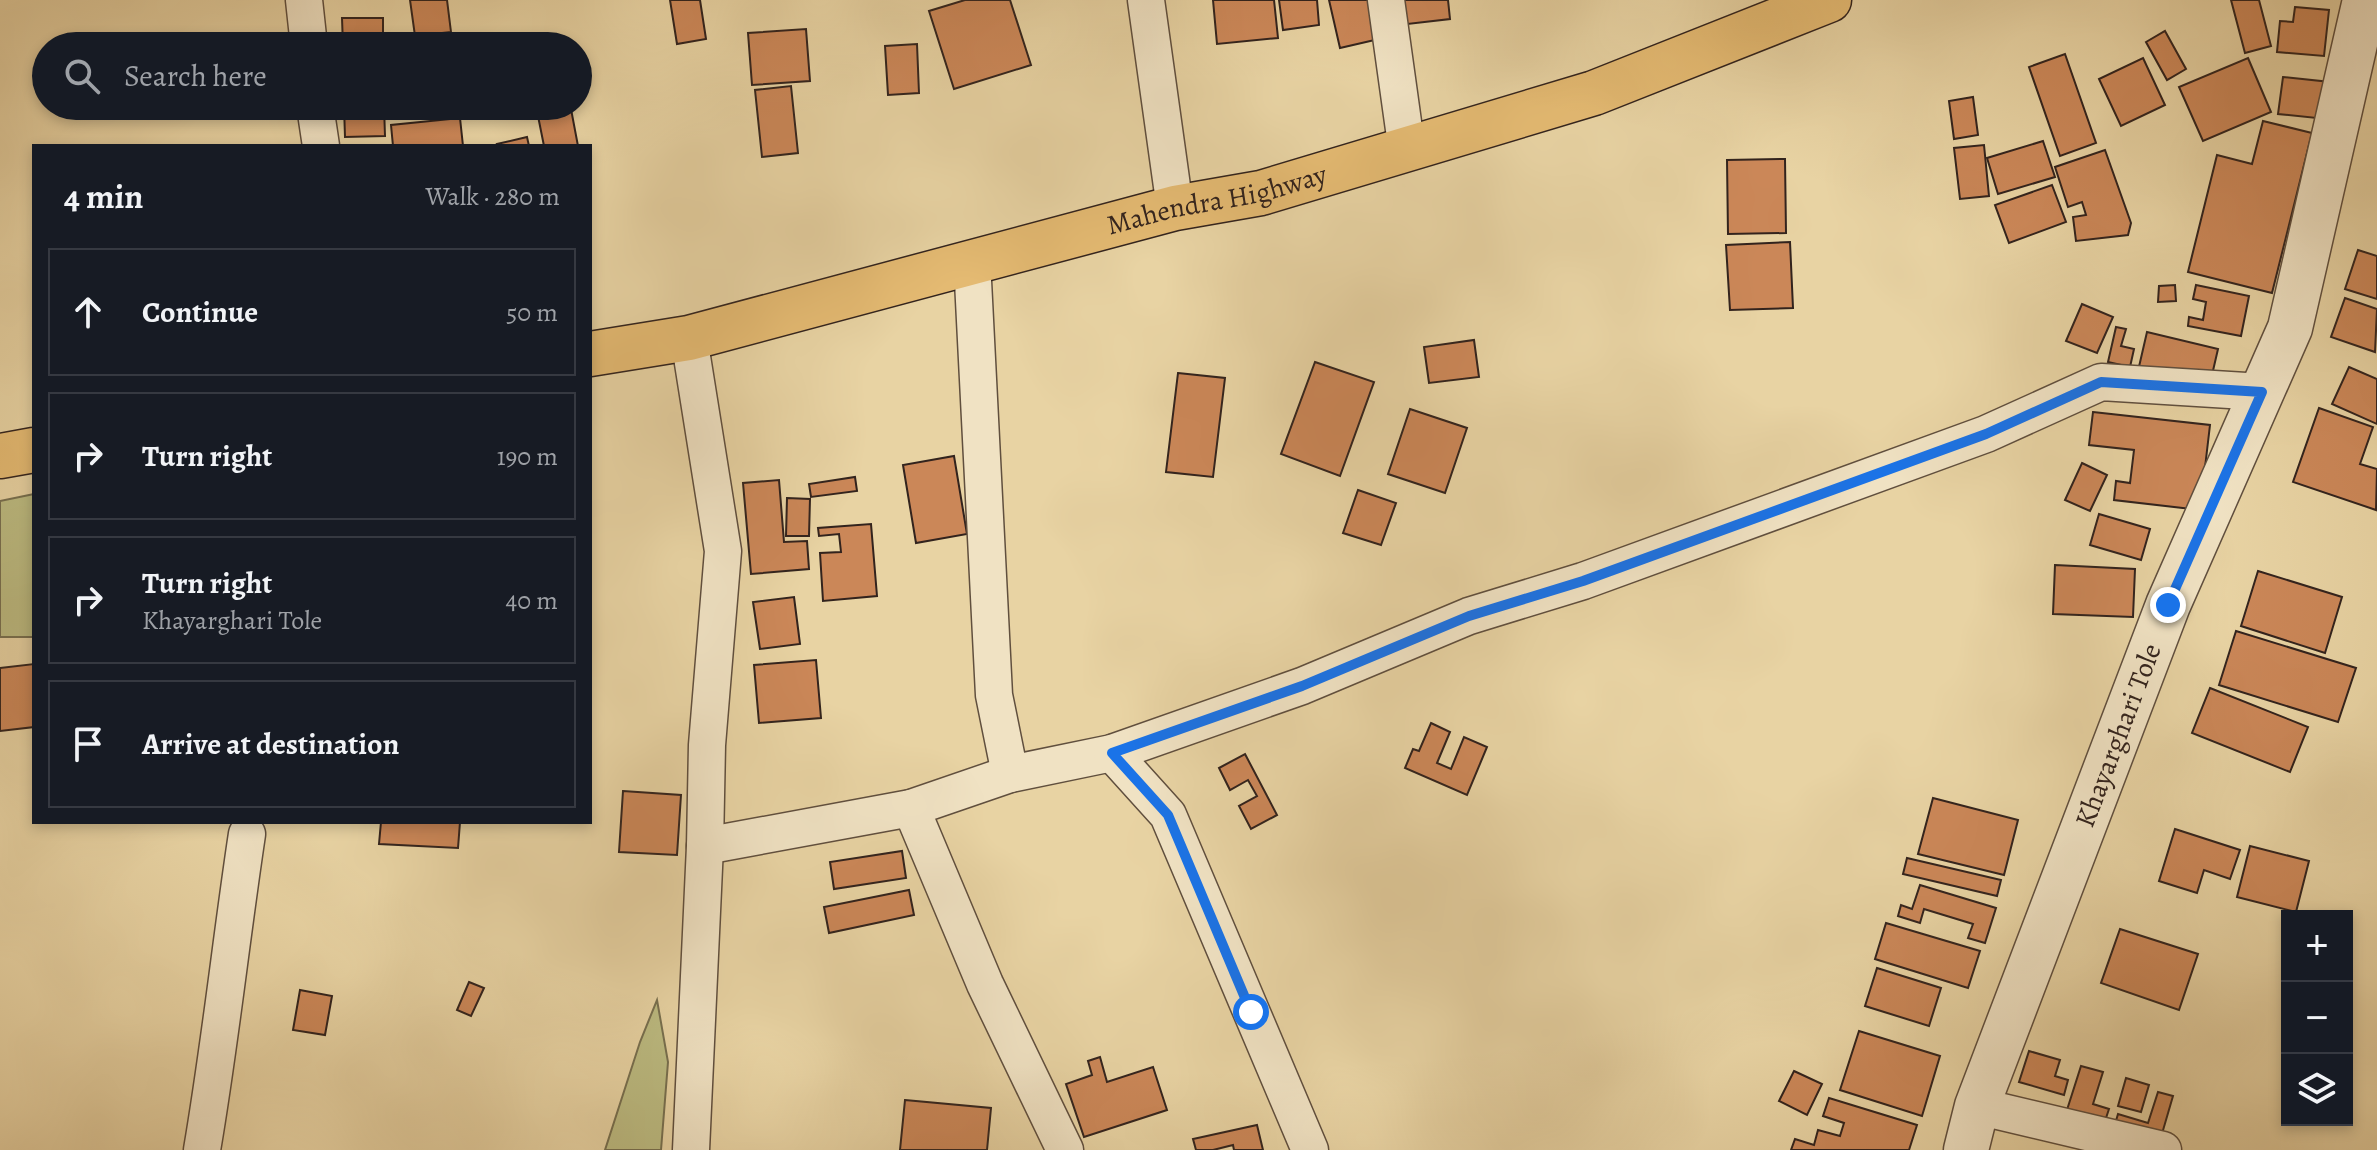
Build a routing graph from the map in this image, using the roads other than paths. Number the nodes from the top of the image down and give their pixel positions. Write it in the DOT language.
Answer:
graph roads {
  1 [pos="304,0"];
  2 [pos="1146,0"];
  3 [pos="1386,0"];
  4 [pos="1829,0"];
  5 [pos="2365,0"];
  6 [pos="307,32"];
  7 [pos="317,120"];
  8 [pos="321,144"];
  9 [pos="1407,151"];
  10 [pos="1175,208"];
  11 [pos="972,261"];
  12 [pos="689,338"];
  13 [pos="592,354"];
  14 [pos="2262,392"];
  15 [pos="32,450"];
  16 [pos="0,456"];
  17 [pos="1112,753"];
  18 [pos="1010,774"];
  19 [pos="911,808"];
  20 [pos="247,834"];
  21 [pos="705,846"];
  22 [pos="1977,1106"];
  23 [pos="202,1150"];
  24 [pos="691,1150"];
  25 [pos="1065,1150"];
  26 [pos="1310,1150"];
  27 [pos="1966,1150"];
  28 [pos="2163,1150"];
  1 -- 6 [label="street"];
  2 -- 10 [label="street"];
  3 -- 9 [label="street"];
  4 -- 9 [label="highway, Mahendra Highway"];
  5 -- 14 [label="street, Khayarghari Tole"];
  7 -- 8 [label="street"];
  9 -- 10 [label="highway, Mahendra Highway"];
  10 -- 11 [label="highway, Mahendra Highway"];
  11 -- 12 [label="highway, Mahendra Highway"];
  11 -- 18 [label="street"];
  12 -- 13 [label="highway, Mahendra Highway"];
  12 -- 21 [label="street"];
  14 -- 17 [label="street"];
  14 -- 22 [label="street, Khayarghari Tole"];
  15 -- 16 [label="highway"];
  17 -- 18 [label="street"];
  17 -- 26 [label="street"];
  18 -- 19 [label="street"];
  19 -- 21 [label="street"];
  19 -- 25 [label="street"];
  20 -- 23 [label="street"];
  21 -- 24 [label="street"];
  22 -- 27 [label="street, Khayarghari Tole"];
  22 -- 28 [label="street"];
}
